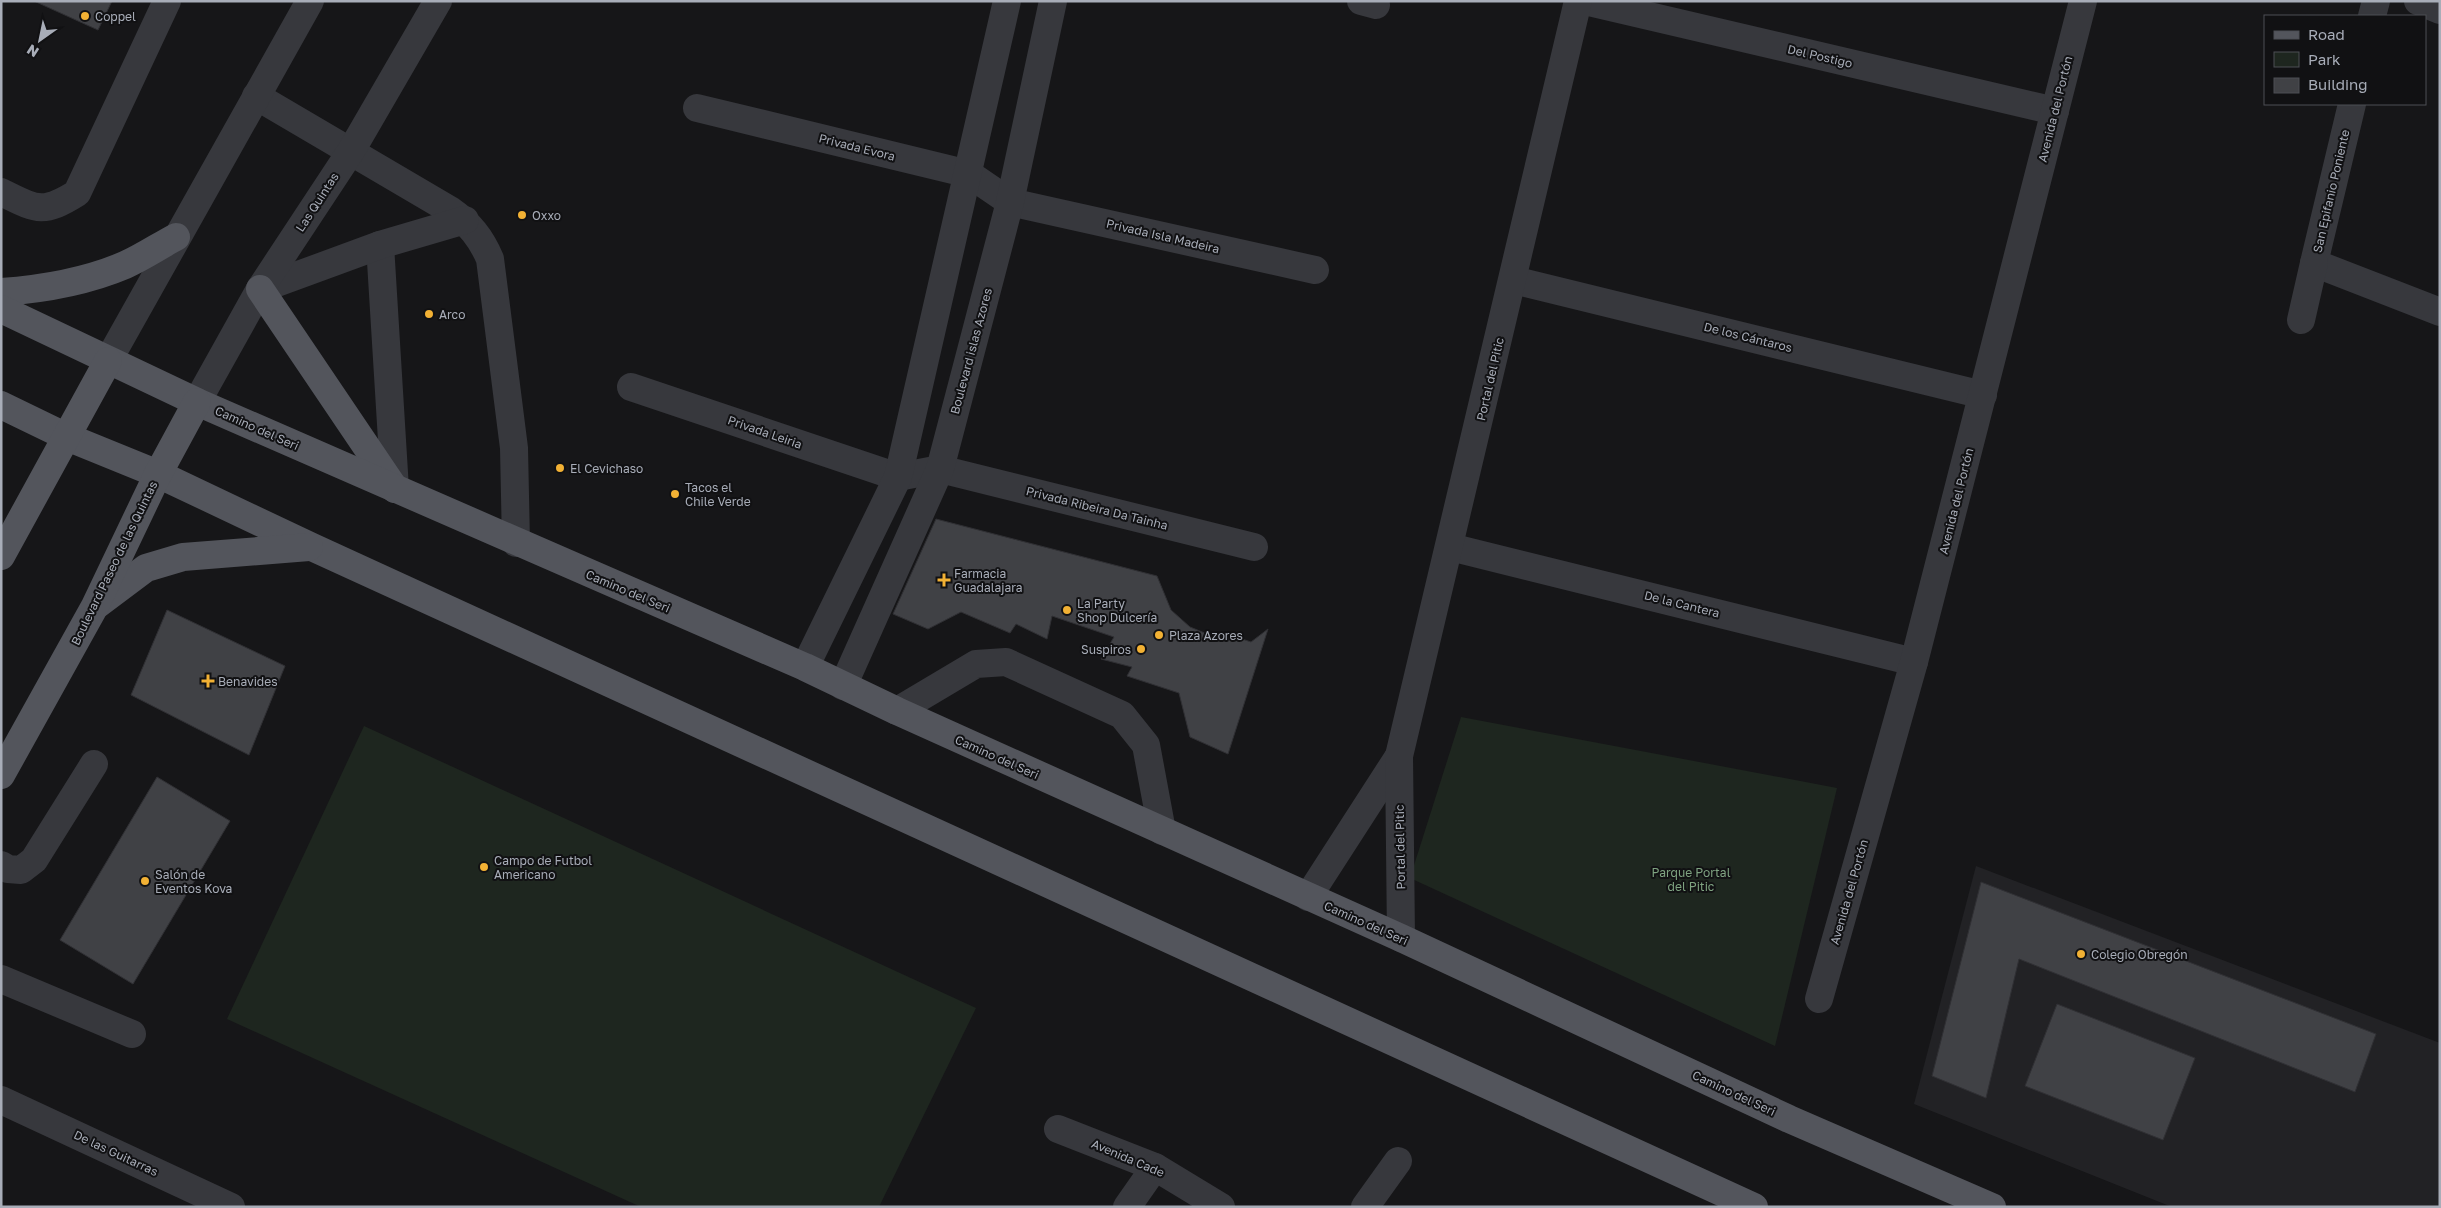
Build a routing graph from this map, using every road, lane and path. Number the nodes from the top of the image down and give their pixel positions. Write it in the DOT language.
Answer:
graph roads {
  1 [pos="167,1"];
  2 [pos="310,1"];
  3 [pos="438,1"];
  4 [pos="1006,1"];
  5 [pos="1053,1"];
  6 [pos="1578,1"];
  7 [pos="1585,1"];
  8 [pos="2083,1"];
  9 [pos="2376,1"];
  10 [pos="2418,1"];
  11 [pos="2440,10"];
  12 [pos="2372,15"];
  13 [pos="256,96"];
  14 [pos="2352,105"];
  15 [pos="697,108"];
  16 [pos="2055,111"];
  17 [pos="351,151"];
  18 [pos="969,174"];
  19 [pos="1,192"];
  20 [pos="1010,202"];
  21 [pos="465,220"];
  22 [pos="176,237"];
  23 [pos="380,245"];
  24 [pos="2314,263"];
  25 [pos="1315,270"];
  26 [pos="1513,280"];
  27 [pos="260,289"];
  28 [pos="1,292"];
  29 [pos="1,309"];
  30 [pos="2440,312"];
  31 [pos="2301,320"];
  32 [pos="108,361"];
  33 [pos="631,387"];
  34 [pos="1983,395"];
  35 [pos="196,402"];
  36 [pos="1,405"];
  37 [pos="67,437"];
  38 [pos="940,469"];
  39 [pos="158,474"];
  40 [pos="898,477"];
  41 [pos="395,489"];
  42 [pos="516,543"];
  43 [pos="312,547"];
  44 [pos="1254,547"];
  45 [pos="1450,547"];
  46 [pos="1,556"];
  47 [pos="95,606"];
  48 [pos="1914,662"];
  49 [pos="805,667"];
  50 [pos="843,686"];
  51 [pos="897,711"];
  52 [pos="1399,756"];
  53 [pos="94,764"];
  54 [pos="1,775"];
  55 [pos="1162,831"];
  56 [pos="1,865"];
  57 [pos="1308,897"];
  58 [pos="1401,938"];
  59 [pos="1,979"];
  60 [pos="1819,999"];
  61 [pos="132,1034"];
  62 [pos="1,1100"];
  63 [pos="1058,1129"];
  64 [pos="1398,1161"];
  65 [pos="1155,1167"];
  66 [pos="231,1207"];
  67 [pos="1127,1207"];
  68 [pos="1221,1207"];
  69 [pos="1365,1207"];
  70 [pos="1754,1207"];
  71 [pos="1992,1207"];
  1 -- 19 [label="street"];
  2 -- 13 [label="street"];
  3 -- 17 [label="street, Las Quintas"];
  4 -- 18 [label="street"];
  5 -- 20 [label="street, Boulevard islas Azores"];
  6 -- 26 [label="street, Portal del Pitic"];
  7 -- 16 [label="street, Del Postigo"];
  8 -- 16 [label="street, Avenida del Portón"];
  9 -- 12 [label="street"];
  10 -- 11 [label="street"];
  13 -- 17 [label="street"];
  13 -- 22 [label="street"];
  14 -- 24 [label="street, San Epifanio Poniente"];
  15 -- 18 [label="street, Privada Evora"];
  16 -- 34 [label="street, Avenida del Portón"];
  17 -- 21 [label="street"];
  17 -- 27 [label="street, Las Quintas"];
  18 -- 20 [label="street, Privada Evora"];
  18 -- 40 [label="street"];
  20 -- 25 [label="street, Privada Isla Madeira"];
  20 -- 38 [label="street, Boulevard islas Azores"];
  21 -- 23 [label="street"];
  21 -- 42 [label="street"];
  22 -- 28 [label="main road"];
  22 -- 32 [label="street"];
  23 -- 27 [label="street"];
  23 -- 41 [label="street"];
  24 -- 30 [label="street, San Epifanio Poniente"];
  24 -- 31 [label="street"];
  26 -- 34 [label="street, De los Cántaros"];
  26 -- 45 [label="street, Portal del Pitic"];
  27 -- 35 [label="street, Las Quintas"];
  27 -- 41 [label="main road"];
  29 -- 32 [label="main road, Camino del Seri"];
  32 -- 35 [label="main road, Camino del Seri"];
  32 -- 37 [label="main road"];
  33 -- 40 [label="street, Privada Leiria"];
  34 -- 48 [label="street, Avenida del Portón"];
  35 -- 39 [label="main road, Boulevard Paseo de las Quintas"];
  35 -- 41 [label="main road, Camino del Seri"];
  36 -- 37 [label="main road"];
  37 -- 39 [label="main road"];
  37 -- 46 [label="main road"];
  38 -- 40 [label="street"];
  38 -- 44 [label="street, Privada Ribeira Da Tainha"];
  38 -- 50 [label="street, Boulevard islas Azores"];
  39 -- 43 [label="main road"];
  39 -- 47 [label="main road, Boulevard Paseo de las Quintas"];
  40 -- 49 [label="street"];
  41 -- 42 [label="main road, Camino del Seri"];
  42 -- 49 [label="main road, Camino del Seri"];
  43 -- 47 [label="main road"];
  43 -- 70 [label="main road"];
  45 -- 48 [label="street, De la Cantera"];
  45 -- 52 [label="street, Portal del Pitic"];
  47 -- 54 [label="main road, Boulevard Paseo de las Quintas"];
  48 -- 60 [label="street, Avenida del Portón"];
  49 -- 50 [label="main road, Camino del Seri"];
  50 -- 51 [label="main road, Camino del Seri"];
  51 -- 55 [label="main road, Camino del Seri"];
  51 -- 55 [label="street"];
  52 -- 57 [label="street, Portal del Pitic"];
  52 -- 58 [label="street, Portal del Pitic"];
  53 -- 56 [label="street"];
  55 -- 57 [label="main road, Camino del Seri"];
  57 -- 58 [label="main road, Camino del Seri"];
  58 -- 71 [label="main road, Camino del Seri"];
  59 -- 61 [label="street"];
  62 -- 66 [label="street, De las Guitarras"];
  63 -- 65 [label="street, Avenida Cade"];
  64 -- 69 [label="street"];
  65 -- 67 [label="street"];
  65 -- 68 [label="street, Avenida Cade"];
}
